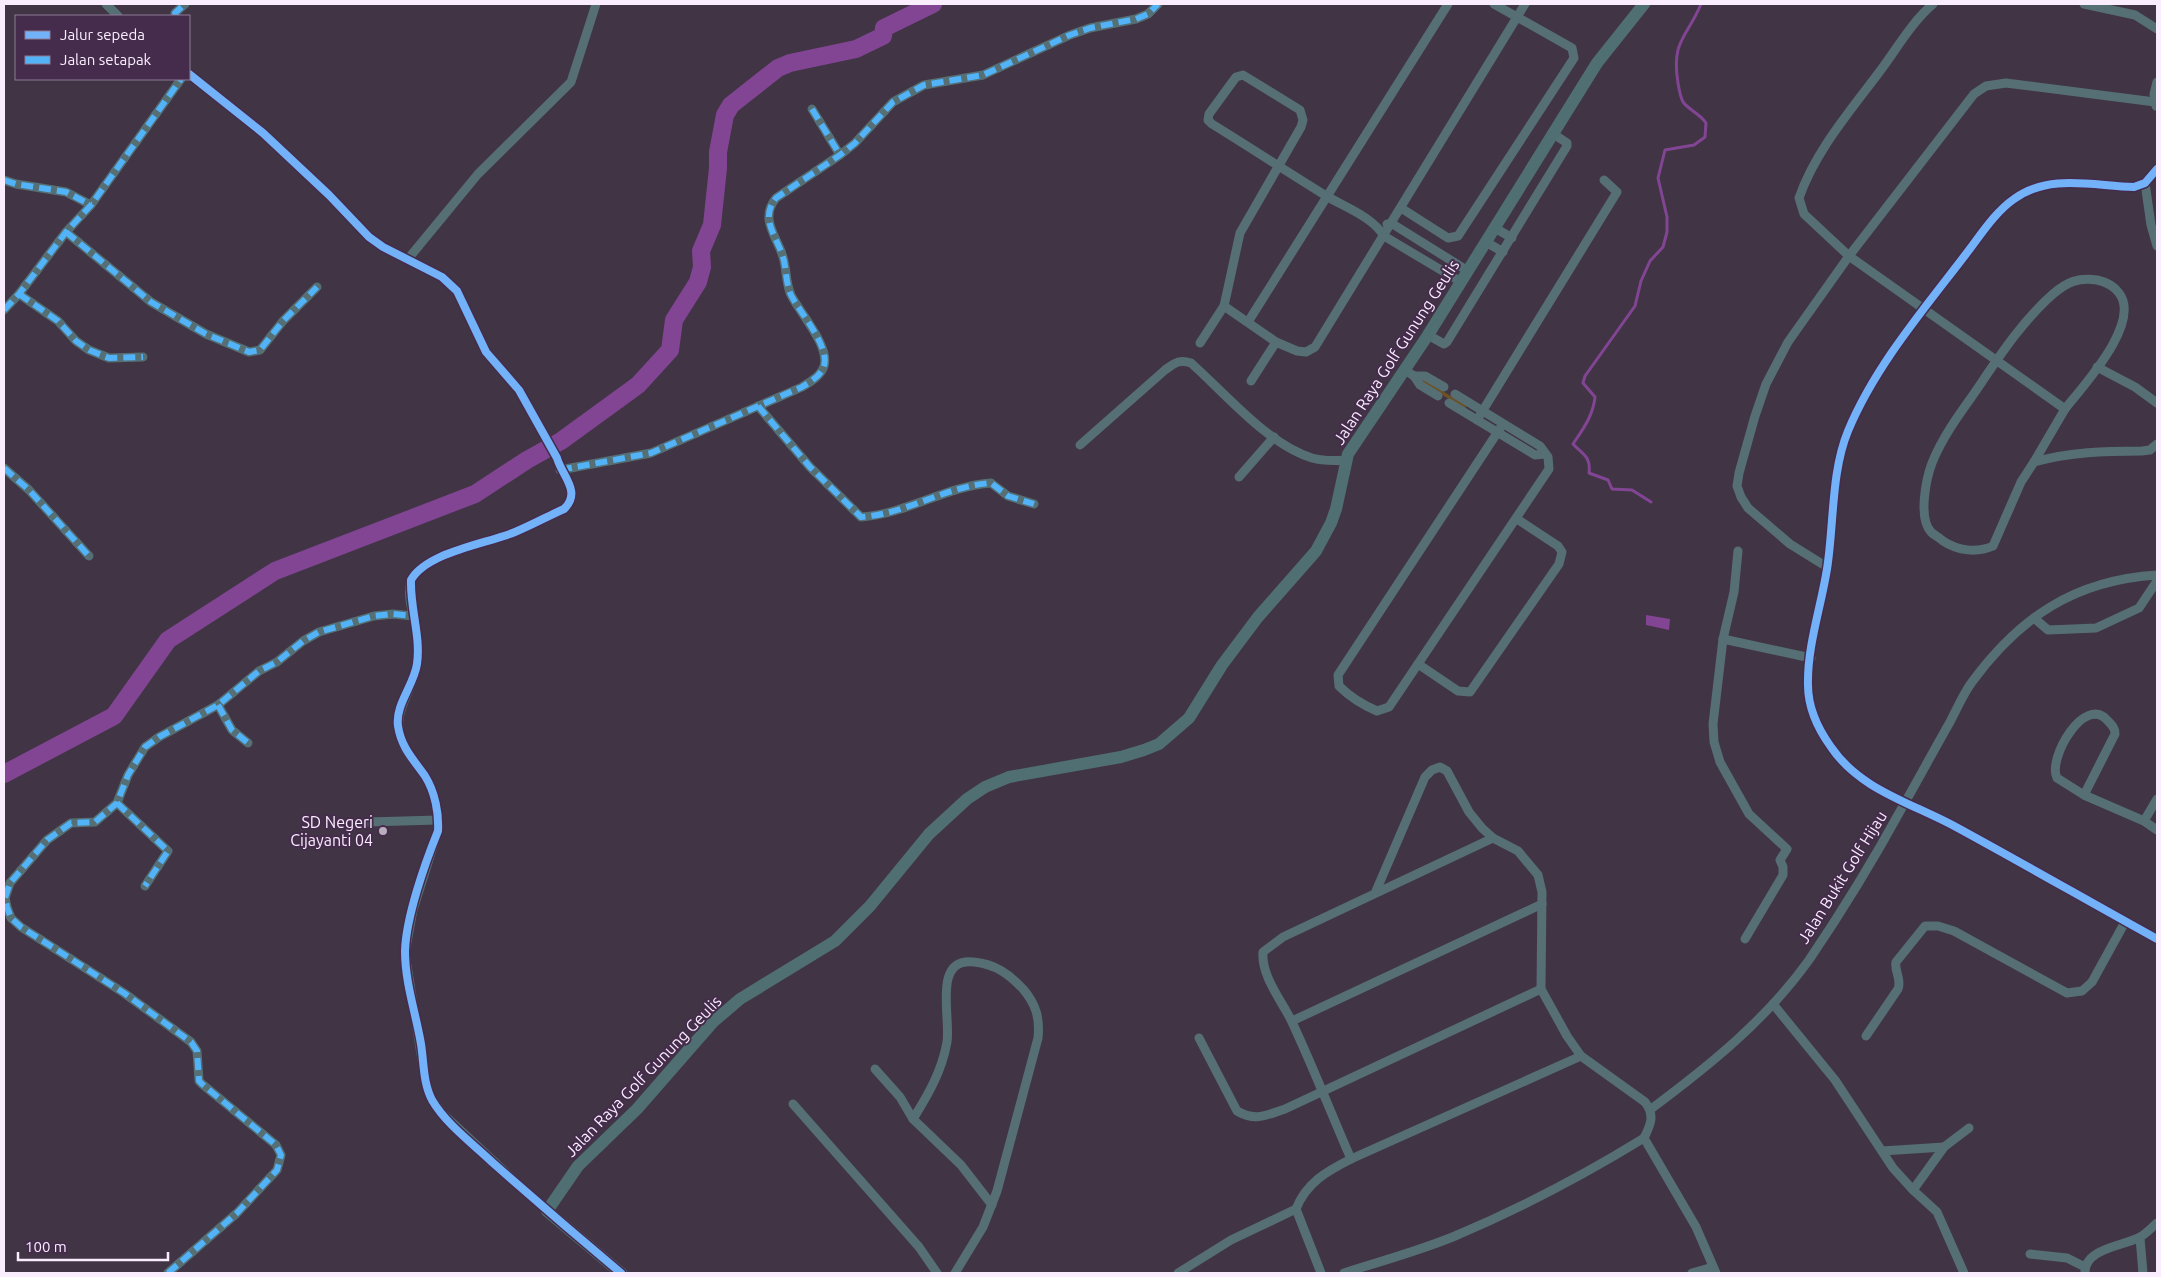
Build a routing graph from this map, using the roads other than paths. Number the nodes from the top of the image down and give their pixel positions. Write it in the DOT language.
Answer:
graph roads {
  1 [pos="106,4"];
  2 [pos="185,4"];
  3 [pos="596,4"];
  4 [pos="1158,4"];
  5 [pos="1448,4"];
  6 [pos="1494,4"];
  7 [pos="1525,4"];
  8 [pos="1644,4"];
  9 [pos="1933,4"];
  10 [pos="2084,4"];
  11 [pos="117,15"];
  12 [pos="176,15"];
  13 [pos="1516,17"];
  14 [pos="2157,29"];
  15 [pos="190,75"];
  16 [pos="180,80"];
  17 [pos="2157,82"];
  18 [pos="2156,105"];
  19 [pos="812,109"];
  20 [pos="1552,133"];
  21 [pos="840,155"];
  22 [pos="1279,165"];
  23 [pos="2157,169"];
  24 [pos="4,180"];
  25 [pos="1604,180"];
  26 [pos="2145,182"];
  27 [pos="1328,196"];
  28 [pos="90,206"];
  29 [pos="1401,208"];
  30 [pos="1391,223"];
  31 [pos="1377,225"];
  32 [pos="1495,228"];
  33 [pos="66,232"];
  34 [pos="1384,236"];
  35 [pos="1512,238"];
  36 [pos="1486,242"];
  37 [pos="2157,246"];
  38 [pos="1503,252"];
  39 [pos="1849,256"];
  40 [pos="408,259"];
  41 [pos="1468,271"];
  42 [pos="1461,282"];
  43 [pos="317,287"];
  44 [pos="19,294"];
  45 [pos="1224,306"];
  46 [pos="1924,308"];
  47 [pos="4,310"];
  48 [pos="1248,322"];
  49 [pos="1428,335"];
  50 [pos="1200,342"];
  51 [pos="1276,342"];
  52 [pos="143,357"];
  53 [pos="1995,362"];
  54 [pos="2097,367"];
  55 [pos="1410,373"];
  56 [pos="1251,381"];
  57 [pos="1444,387"];
  58 [pos="1455,394"];
  59 [pos="1438,396"];
  60 [pos="1449,403"];
  61 [pos="2157,403"];
  62 [pos="758,406"];
  63 [pos="2064,409"];
  64 [pos="1482,410"];
  65 [pos="1477,420"];
  66 [pos="1503,424"];
  67 [pos="1497,433"];
  68 [pos="1274,437"];
  69 [pos="2157,444"];
  70 [pos="1080,446"];
  71 [pos="1545,454"];
  72 [pos="1346,460"];
  73 [pos="2034,462"];
  74 [pos="4,468"];
  75 [pos="560,470"];
  76 [pos="1239,477"];
  77 [pos="1034,504"];
  78 [pos="1517,519"];
  79 [pos="1738,551"];
  80 [pos="89,556"];
  81 [pos="1827,567"];
  82 [pos="2157,575"];
  83 [pos="2157,581"];
  84 [pos="413,616"];
  85 [pos="2034,618"];
  86 [pos="1723,639"];
  87 [pos="1811,658"];
  88 [pos="1418,664"];
  89 [pos="218,705"];
  90 [pos="248,743"];
  91 [pos="2084,795"];
  92 [pos="2157,799"];
  93 [pos="1906,802"];
  94 [pos="117,803"];
  95 [pos="438,820"];
  96 [pos="2144,821"];
  97 [pos="368,822"];
  98 [pos="2157,830"];
  99 [pos="1492,838"];
  100 [pos="145,886"];
  101 [pos="1376,891"];
  102 [pos="1542,904"];
  103 [pos="2125,922"];
  104 [pos="1745,939"];
  105 [pos="2157,939"];
  106 [pos="1541,989"];
  107 [pos="1774,1004"];
  108 [pos="1292,1021"];
  109 [pos="1866,1036"];
  110 [pos="1198,1038"];
  111 [pos="1581,1056"];
  112 [pos="875,1069"];
  113 [pos="1321,1092"];
  114 [pos="793,1104"];
  115 [pos="1650,1109"];
  116 [pos="913,1119"];
  117 [pos="1969,1128"];
  118 [pos="1644,1138"];
  119 [pos="1944,1147"];
  120 [pos="1882,1151"];
  121 [pos="1351,1159"];
  122 [pos="1913,1190"];
  123 [pos="992,1205"];
  124 [pos="1296,1209"];
  125 [pos="547,1211"];
  126 [pos="2157,1224"];
  127 [pos="2140,1238"];
  128 [pos="2030,1254"];
  129 [pos="1715,1270"];
  130 [pos="2085,1270"];
  131 [pos="168,1273"];
  132 [pos="622,1273"];
  133 [pos="937,1273"];
  134 [pos="955,1273"];
  135 [pos="1178,1273"];
  136 [pos="1321,1273"];
  137 [pos="1344,1273"];
  138 [pos="1692,1273"];
  139 [pos="1964,1273"];
  140 [pos="2143,1273"];
  1 -- 11 [label="street"];
  2 -- 12 [label="street"];
  3 -- 40 [label="street"];
  4 -- 21 [label="street"];
  5 -- 27 [label="street"];
  6 -- 13 [label="street"];
  7 -- 13 [label="street"];
  8 -- 20 [label="main road, Jalan Raya Golf Gunung Geulis"];
  9 -- 39 [label="street"];
  10 -- 14 [label="street"];
  13 -- 29 [label="street"];
  13 -- 29 [label="street"];
  15 -- 40 [label="street"];
  16 -- 28 [label="street"];
  17 -- 18 [label="street"];
  18 -- 39 [label="street"];
  19 -- 21 [label="street"];
  20 -- 32 [label="main road, Jalan Raya Golf Gunung Geulis"];
  20 -- 35 [label="street"];
  21 -- 62 [label="street"];
  22 -- 22 [label="street"];
  22 -- 27 [label="street"];
  22 -- 45 [label="street"];
  23 -- 26 [label="street"];
  24 -- 28 [label="street"];
  25 -- 64 [label="street"];
  26 -- 37 [label="street"];
  26 -- 46 [label="street"];
  27 -- 31 [label="street"];
  27 -- 48 [label="street"];
  28 -- 33 [label="street"];
  29 -- 30 [label="street"];
  30 -- 31 [label="street"];
  30 -- 34 [label="street"];
  30 -- 41 [label="street"];
  31 -- 34 [label="street"];
  32 -- 35 [label="street"];
  32 -- 36 [label="main road, Jalan Raya Golf Gunung Geulis"];
  33 -- 43 [label="street"];
  33 -- 44 [label="street"];
  34 -- 42 [label="street"];
  34 -- 51 [label="street"];
  35 -- 38 [label="street"];
  36 -- 38 [label="street"];
  36 -- 41 [label="main road, Jalan Raya Golf Gunung Geulis"];
  38 -- 49 [label="street"];
  39 -- 46 [label="street"];
  39 -- 81 [label="street"];
  40 -- 75 [label="street"];
  41 -- 42 [label="main road, Jalan Raya Golf Gunung Geulis"];
  42 -- 49 [label="main road, Jalan Raya Golf Gunung Geulis"];
  44 -- 47 [label="street"];
  44 -- 52 [label="street"];
  45 -- 48 [label="street"];
  45 -- 50 [label="street"];
  46 -- 53 [label="street"];
  46 -- 81 [label="street"];
  48 -- 51 [label="street"];
  49 -- 55 [label="main road, Jalan Raya Golf Gunung Geulis"];
  51 -- 56 [label="street"];
  53 -- 54 [label="street"];
  53 -- 63 [label="street"];
  53 -- 73 [label="street"];
  54 -- 61 [label="street"];
  54 -- 63 [label="street"];
  55 -- 57 [label="street"];
  55 -- 59 [label="street"];
  55 -- 72 [label="main road, Jalan Raya Golf Gunung Geulis"];
  58 -- 64 [label="street"];
  60 -- 65 [label="street"];
  62 -- 75 [label="street"];
  62 -- 77 [label="street"];
  63 -- 73 [label="street"];
  64 -- 65 [label="street"];
  64 -- 66 [label="street"];
  65 -- 67 [label="street"];
  66 -- 67 [label="street"];
  66 -- 71 [label="street"];
  67 -- 71 [label="street"];
  67 -- 88 [label="street"];
  68 -- 70 [label="street"];
  68 -- 72 [label="street"];
  68 -- 76 [label="street"];
  69 -- 73 [label="street"];
  71 -- 78 [label="street"];
  72 -- 125 [label="main road, Jalan Raya Golf Gunung Geulis"];
  74 -- 80 [label="street"];
  75 -- 84 [label="street"];
  78 -- 88 [label="street"];
  78 -- 88 [label="street"];
  79 -- 86 [label="street"];
  81 -- 87 [label="street"];
  82 -- 85 [label="street, Jalan Bukit Golf Hijau"];
  83 -- 85 [label="street"];
  84 -- 89 [label="street"];
  84 -- 95 [label="street"];
  85 -- 93 [label="street, Jalan Bukit Golf Hijau"];
  86 -- 87 [label="street"];
  86 -- 104 [label="street"];
  87 -- 93 [label="street"];
  89 -- 90 [label="street"];
  89 -- 94 [label="street"];
  91 -- 91 [label="street"];
  91 -- 96 [label="street"];
  92 -- 96 [label="street"];
  93 -- 103 [label="street"];
  93 -- 107 [label="street, Jalan Bukit Golf Hijau"];
  94 -- 100 [label="street"];
  94 -- 131 [label="street"];
  95 -- 97 [label="street"];
  95 -- 125 [label="street"];
  96 -- 98 [label="street"];
  99 -- 101 [label="street"];
  99 -- 101 [label="street"];
  99 -- 102 [label="street"];
  101 -- 108 [label="street"];
  102 -- 106 [label="street"];
  102 -- 108 [label="street"];
  103 -- 105 [label="street"];
  103 -- 109 [label="street"];
  106 -- 111 [label="street"];
  106 -- 113 [label="street"];
  107 -- 115 [label="street, Jalan Bukit Golf Hijau"];
  107 -- 120 [label="street"];
  108 -- 113 [label="street"];
  110 -- 113 [label="street"];
  111 -- 115 [label="street"];
  111 -- 121 [label="street"];
  112 -- 116 [label="street"];
  113 -- 121 [label="street"];
  114 -- 133 [label="street"];
  115 -- 118 [label="street"];
  116 -- 123 [label="street"];
  116 -- 123 [label="street"];
  117 -- 119 [label="street"];
  118 -- 129 [label="street"];
  118 -- 137 [label="street"];
  119 -- 120 [label="street"];
  119 -- 122 [label="street"];
  120 -- 122 [label="street"];
  121 -- 124 [label="street"];
  122 -- 139 [label="street"];
  123 -- 134 [label="street"];
  124 -- 135 [label="street"];
  124 -- 136 [label="street"];
  125 -- 132 [label="main road"];
  126 -- 127 [label="street"];
  127 -- 130 [label="street"];
  127 -- 140 [label="street"];
  128 -- 130 [label="street"];
  129 -- 138 [label="street"];
}
